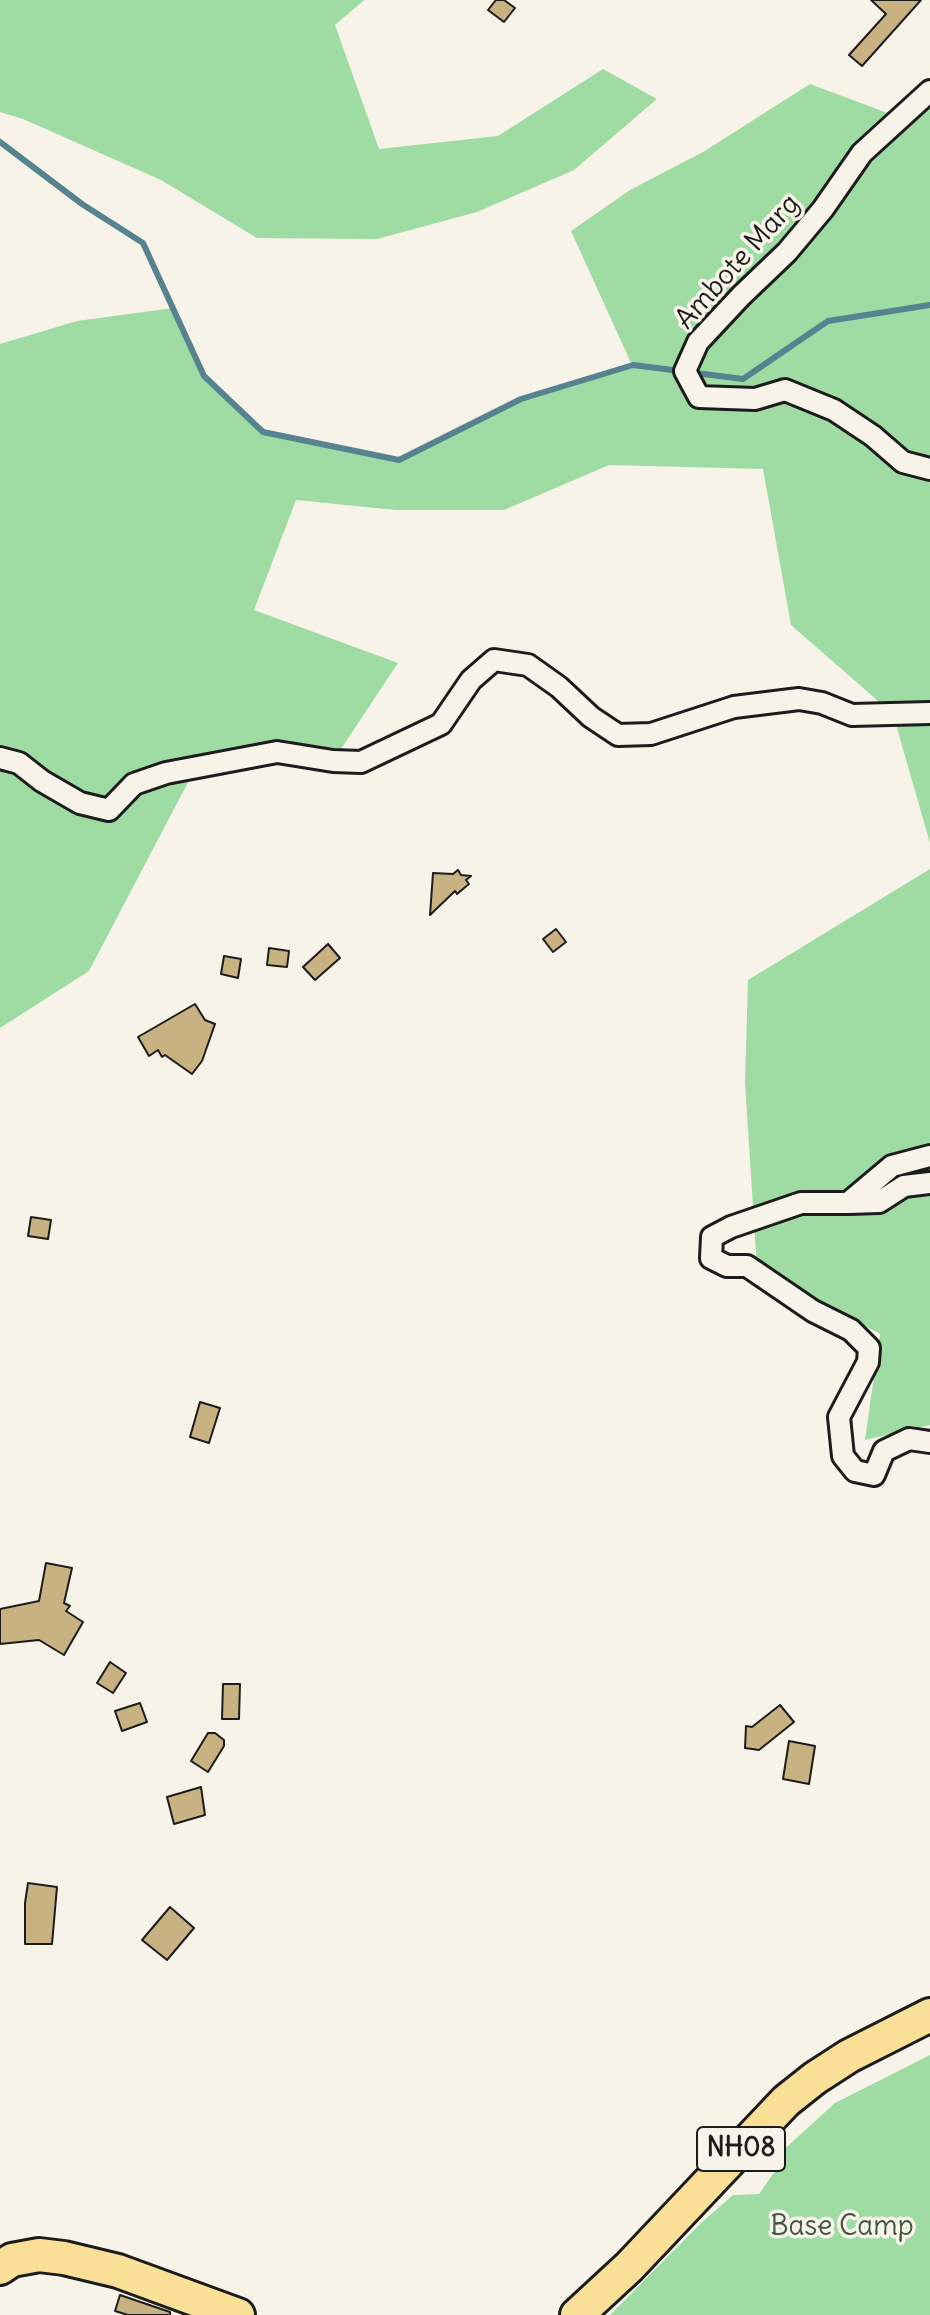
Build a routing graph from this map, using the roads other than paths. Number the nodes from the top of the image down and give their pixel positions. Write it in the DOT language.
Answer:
graph roads {
  1 [pos="930,91"];
  2 [pos="930,469"];
  3 [pos="930,713"];
  4 [pos="0,758"];
  5 [pos="930,1156"];
  6 [pos="930,1183"];
  7 [pos="848,1203"];
  8 [pos="930,1442"];
  9 [pos="930,2015"];
  10 [pos="0,2268"];
  11 [pos="238,2315"];
  12 [pos="577,2315"];
  1 -- 2 [label="street, Ambote Marg"];
  3 -- 4 [label="street"];
  5 -- 7 [label="street"];
  6 -- 7 [label="street"];
  7 -- 8 [label="street"];
  9 -- 12 [label="main road, NH08"];
  10 -- 11 [label="main road"];
}
